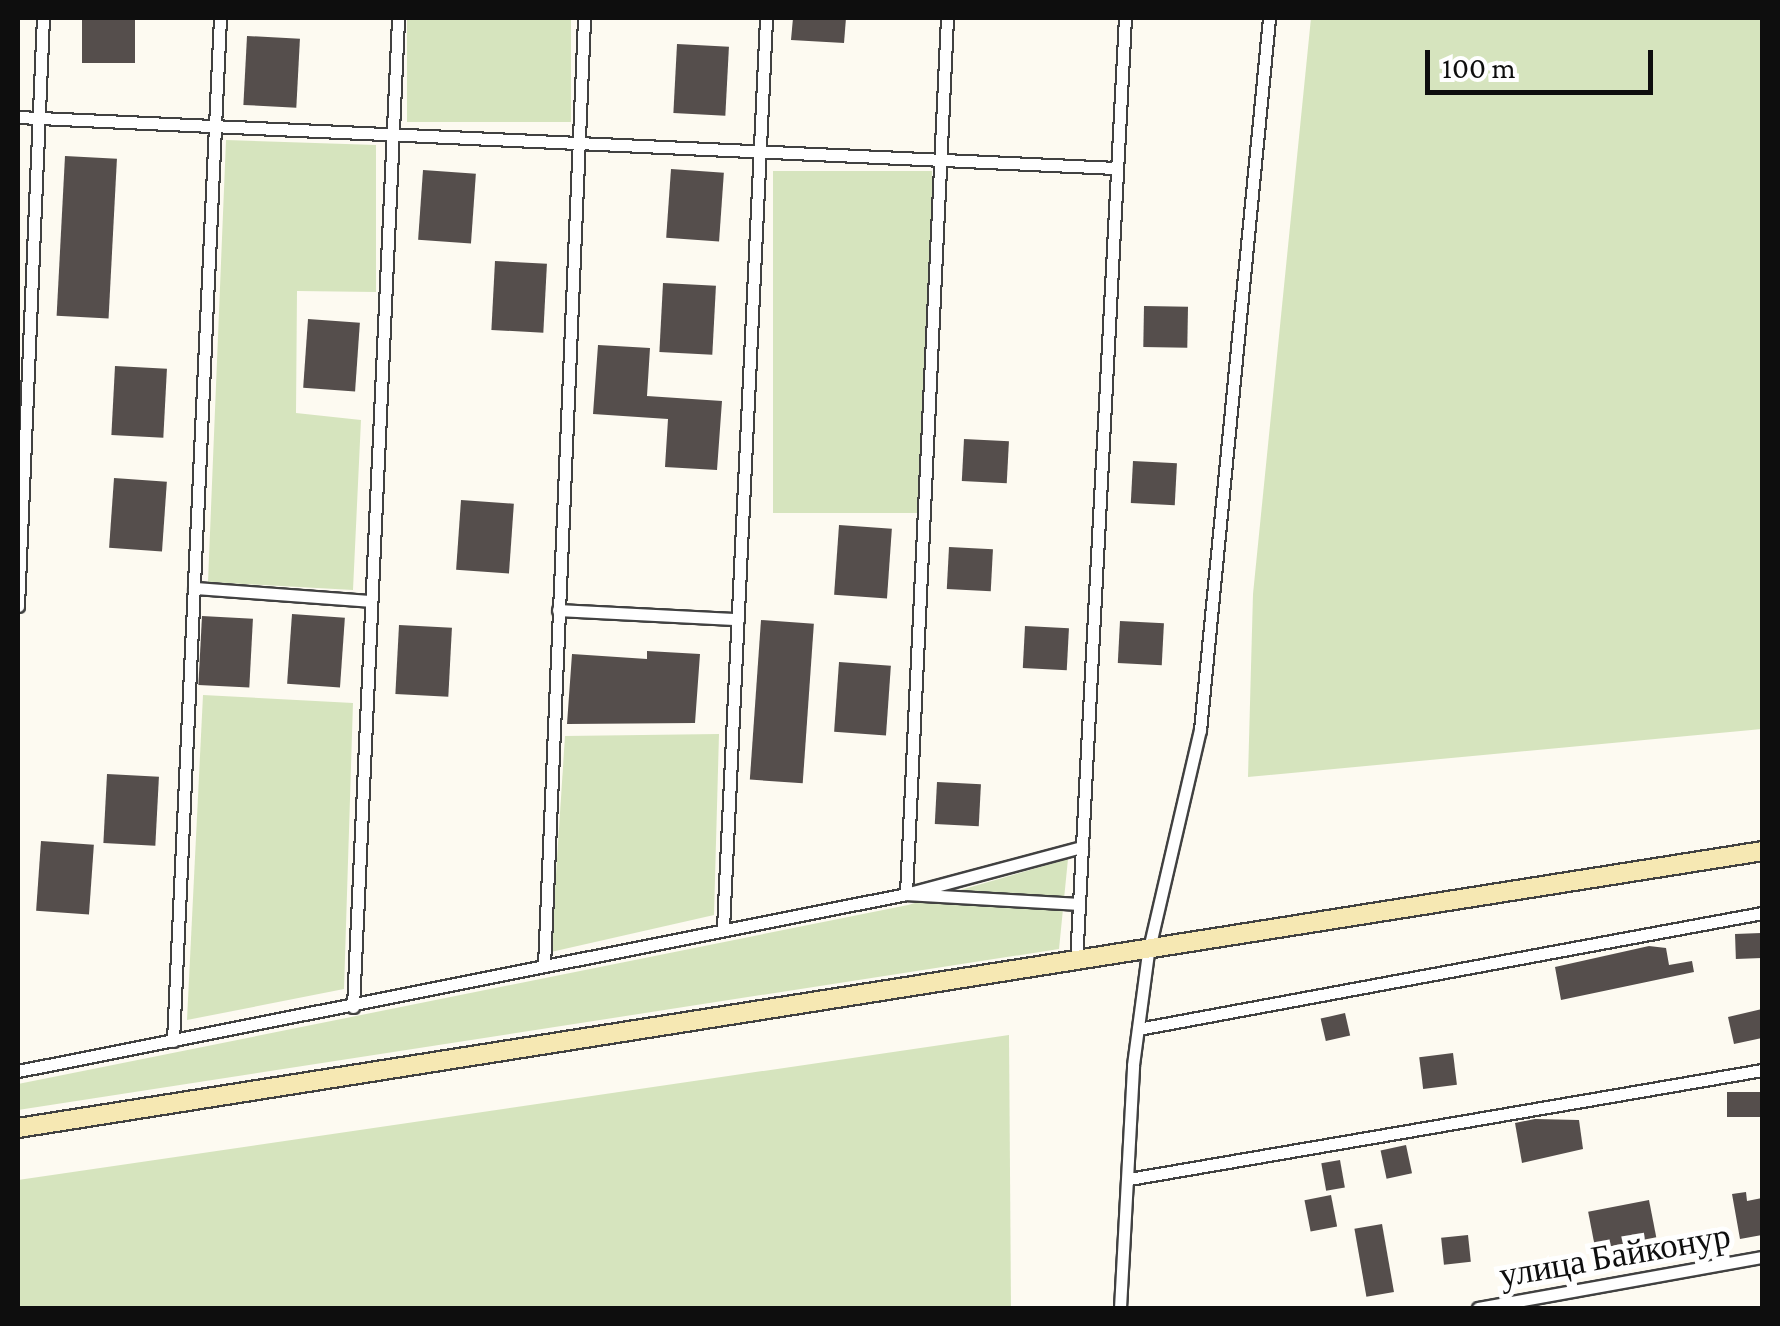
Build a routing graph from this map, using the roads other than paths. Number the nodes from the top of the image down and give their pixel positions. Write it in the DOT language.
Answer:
graph roads {
  1 [pos="42,18"];
  2 [pos="220,18"];
  3 [pos="398,18"];
  4 [pos="584,18"];
  5 [pos="766,18"];
  6 [pos="948,18"];
  7 [pos="1124,18"];
  8 [pos="1269,18"];
  9 [pos="18,117"];
  10 [pos="38,118"];
  11 [pos="215,126"];
  12 [pos="391,134"];
  13 [pos="578,143"];
  14 [pos="760,151"];
  15 [pos="941,160"];
  16 [pos="1117,168"];
  17 [pos="18,576"];
  18 [pos="194,588"];
  19 [pos="371,601"];
  20 [pos="18,606"];
  21 [pos="558,610"];
  22 [pos="738,618"];
  23 [pos="1082,847"];
  24 [pos="1762,851"];
  25 [pos="906,894"];
  26 [pos="1079,904"];
  27 [pos="1762,913"];
  28 [pos="723,928"];
  29 [pos="1148,954"];
  30 [pos="1076,964"];
  31 [pos="544,966"];
  32 [pos="353,1007"];
  33 [pos="1138,1029"];
  34 [pos="173,1041"];
  35 [pos="1762,1070"];
  36 [pos="18,1071"];
  37 [pos="18,1128"];
  38 [pos="1129,1179"];
  39 [pos="1762,1258"];
  40 [pos="1120,1308"];
  41 [pos="1478,1308"];
  1 -- 10 [label="street"];
  2 -- 11 [label="street"];
  3 -- 12 [label="street"];
  4 -- 13 [label="street"];
  5 -- 14 [label="street"];
  6 -- 15 [label="street"];
  7 -- 16 [label="street"];
  8 -- 29 [label="street"];
  9 -- 10 [label="street"];
  10 -- 11 [label="street"];
  10 -- 17 [label="street"];
  11 -- 12 [label="street"];
  11 -- 18 [label="street"];
  12 -- 13 [label="street"];
  12 -- 19 [label="street"];
  13 -- 14 [label="street"];
  13 -- 21 [label="street"];
  14 -- 15 [label="street"];
  14 -- 22 [label="street"];
  15 -- 16 [label="street"];
  15 -- 25 [label="street"];
  16 -- 23 [label="street"];
  17 -- 20 [label="street"];
  18 -- 19 [label="street"];
  18 -- 34 [label="street"];
  19 -- 32 [label="street"];
  21 -- 22 [label="street"];
  21 -- 31 [label="street"];
  22 -- 28 [label="street"];
  23 -- 25 [label="street"];
  23 -- 26 [label="street"];
  24 -- 29 [label="main road"];
  25 -- 26 [label="street"];
  25 -- 28 [label="street"];
  26 -- 30 [label="street"];
  27 -- 33 [label="street"];
  28 -- 31 [label="street"];
  29 -- 30 [label="main road"];
  29 -- 33 [label="street"];
  30 -- 37 [label="main road"];
  31 -- 32 [label="street"];
  32 -- 34 [label="street"];
  33 -- 38 [label="street"];
  34 -- 36 [label="street"];
  35 -- 38 [label="street"];
  38 -- 40 [label="street"];
  39 -- 41 [label="street, улица Байконур"];
}
